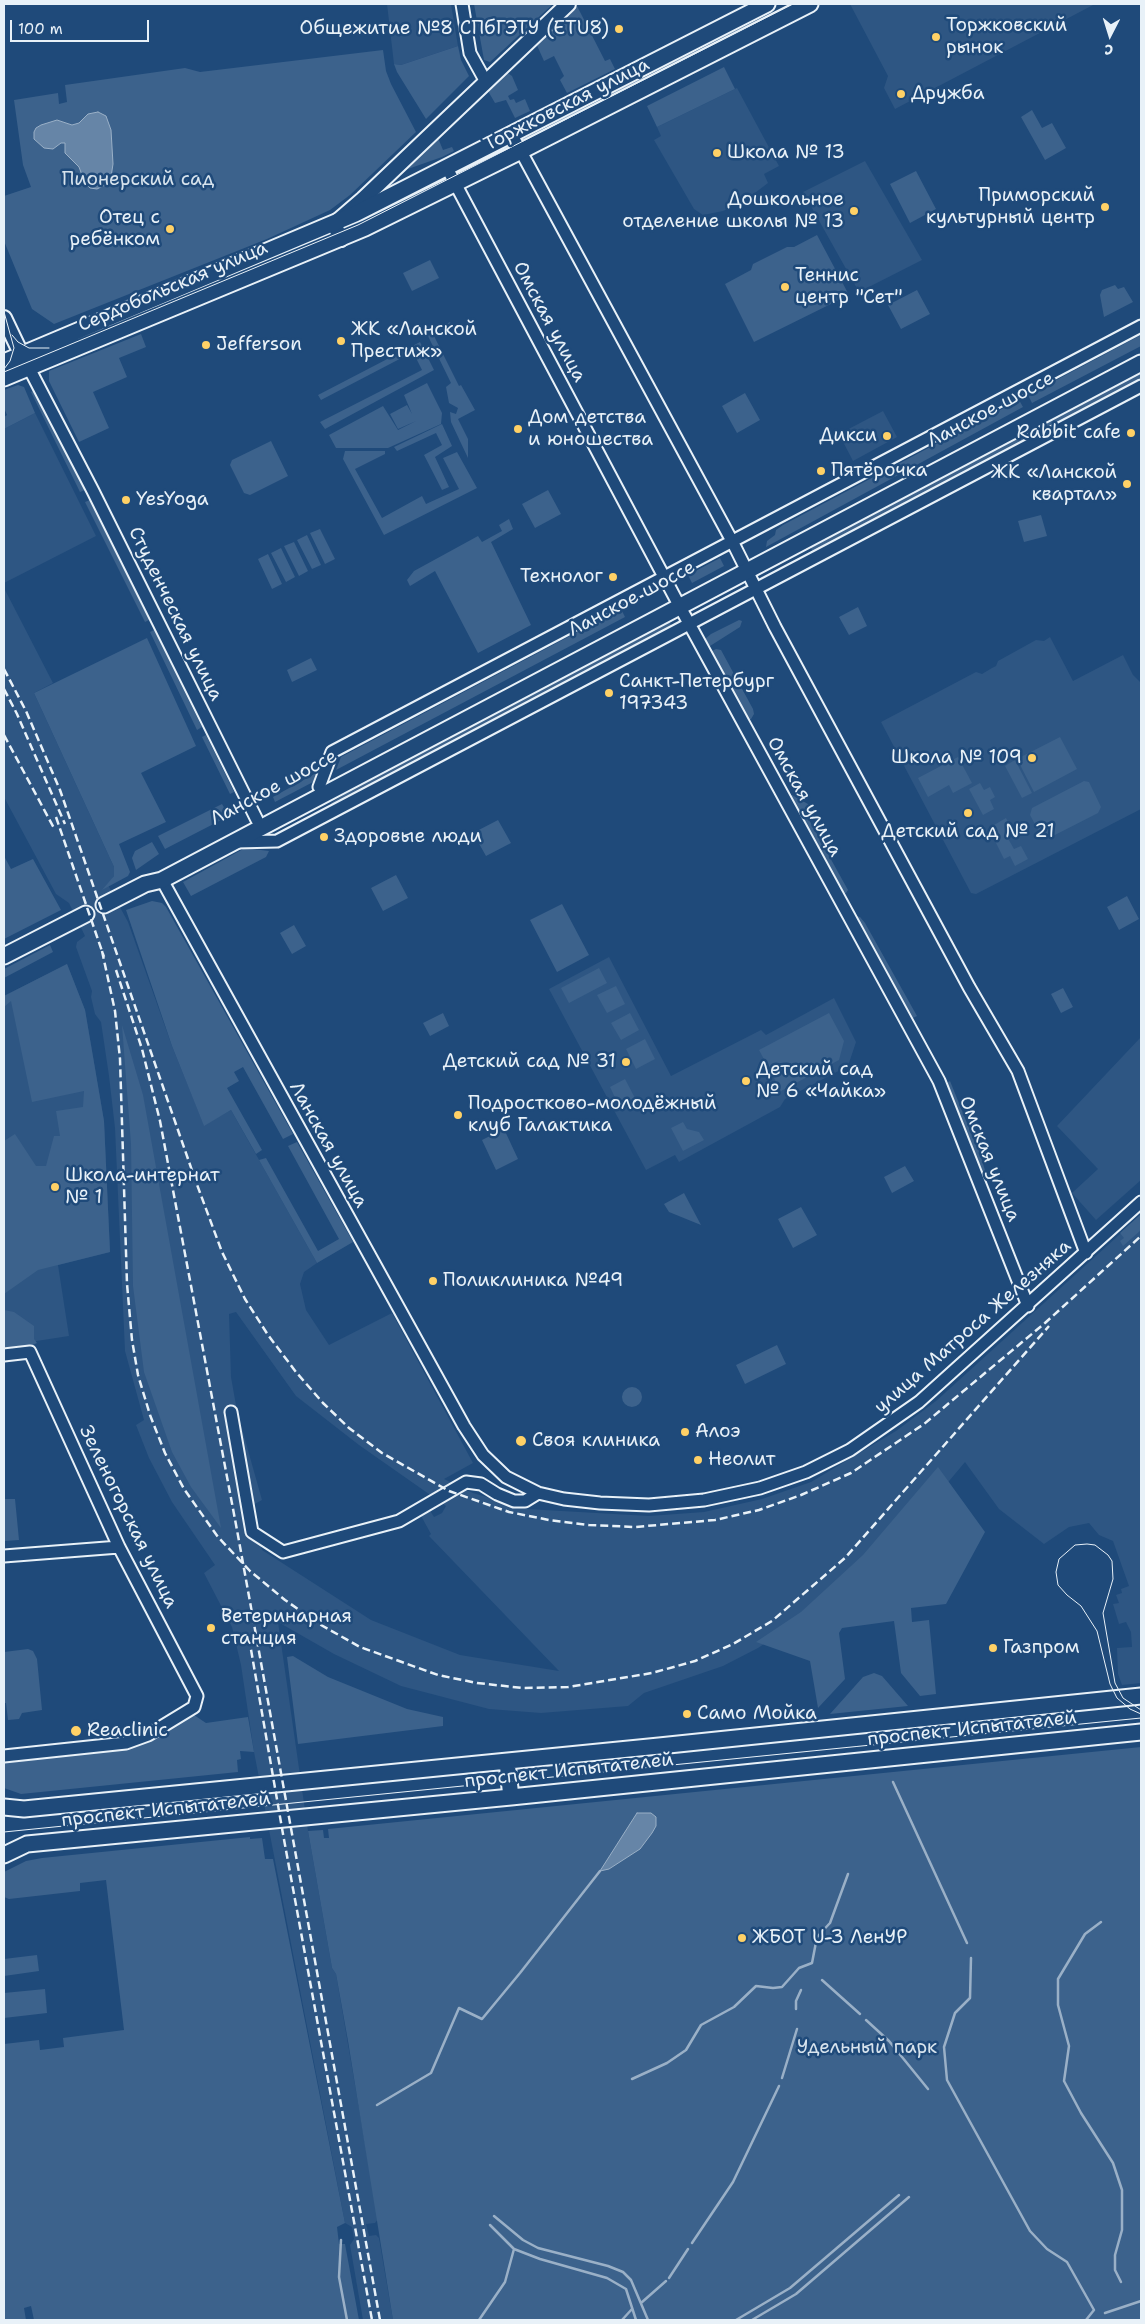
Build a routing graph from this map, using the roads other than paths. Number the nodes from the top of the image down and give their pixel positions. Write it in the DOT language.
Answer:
graph roads {
  1 [pos="462,4"];
  2 [pos="568,4"];
  3 [pos="767,4"];
  4 [pos="810,4"];
  5 [pos="486,82"];
  6 [pos="512,135"];
  7 [pos="521,151"];
  8 [pos="447,168"];
  9 [pos="456,184"];
  10 [pos="334,224"];
  11 [pos="341,239"];
  12 [pos="4,318"];
  13 [pos="1141,326"];
  14 [pos="1141,353"];
  15 [pos="20,355"];
  16 [pos="4,362"];
  17 [pos="1141,364"];
  18 [pos="29,368"];
  19 [pos="4,378"];
  20 [pos="1141,386"];
  21 [pos="732,541"];
  22 [pos="745,567"];
  23 [pos="665,578"];
  24 [pos="756,588"];
  25 [pos="678,603"];
  26 [pos="689,624"];
  27 [pos="319,787"];
  28 [pos="256,820"];
  29 [pos="234,842"];
  30 [pos="162,880"];
  31 [pos="145,884"];
  32 [pos="104,905"];
  33 [pos="86,914"];
  34 [pos="4,956"];
  35 [pos="1141,1202"];
  36 [pos="1086,1253"];
  37 [pos="1028,1306"];
  38 [pos="4,1355"];
  39 [pos="231,1412"];
  40 [pos="464,1426"];
  41 [pos="512,1480"];
  42 [pos="538,1493"];
  43 [pos="497,1494"];
  44 [pos="119,1547"];
  45 [pos="4,1556"];
  46 [pos="1141,1696"];
  47 [pos="1141,1732"];
  48 [pos="4,1756"];
  49 [pos="507,1762"];
  50 [pos="511,1797"];
  51 [pos="4,1808"];
  52 [pos="4,1855"];
  1 -- 5 [label="street"];
  2 -- 5 [label="street, Сердобольская улица"];
  3 -- 6 [label="main road, Торжковская улица"];
  4 -- 7 [label="main road, Торжковская улица"];
  5 -- 10 [label="street, Сердобольская улица"];
  6 -- 7 [label="street"];
  6 -- 8 [label="main road, Торжковская улица"];
  7 -- 9 [label="main road, Торжковская улица"];
  7 -- 21 [label="street"];
  8 -- 9 [label="street, Омская улица"];
  8 -- 10 [label="main road, Торжковская улица"];
  9 -- 11 [label="main road, Торжковская улица"];
  9 -- 23 [label="street, Омская улица"];
  10 -- 11 [label="street"];
  10 -- 15 [label="main road, Сердобольская улица"];
  11 -- 18 [label="main road, Сердобольская улица"];
  12 -- 15 [label="street, Студенческая улица"];
  13 -- 21 [label="street"];
  14 -- 22 [label="main road, Ланское шоссе"];
  15 -- 16 [label="main road, Сердобольская улица"];
  15 -- 18 [label="street, Студенческая улица"];
  17 -- 22 [label="main road, Ланское шоссе"];
  18 -- 19 [label="main road, Сердобольская улица"];
  18 -- 28 [label="street, Студенческая улица"];
  20 -- 24 [label="street"];
  21 -- 22 [label="street"];
  21 -- 23 [label="street"];
  22 -- 24 [label="street"];
  22 -- 25 [label="main road, Ланское шоссе"];
  23 -- 25 [label="street, Омская улица"];
  23 -- 27 [label="street"];
  24 -- 26 [label="street"];
  24 -- 36 [label="street"];
  25 -- 26 [label="street, Омская улица"];
  25 -- 27 [label="main road, Ланское шоссе"];
  25 -- 29 [label="main road, Ланское шоссе"];
  26 -- 29 [label="street"];
  26 -- 37 [label="street, Омская улица"];
  27 -- 28 [label="main road, Ланское шоссе"];
  28 -- 31 [label="main road, Ланское шоссе"];
  29 -- 30 [label="main road, Ланское шоссе"];
  30 -- 31 [label="main road, Ланское шоссе"];
  30 -- 40 [label="street, Ланская улица"];
  31 -- 32 [label="main road, Ланское шоссе"];
  33 -- 34 [label="main road"];
  35 -- 36 [label="street, улица Матроса Железняка"];
  36 -- 37 [label="street, улица Матроса Железняка"];
  37 -- 42 [label="street, улица Матроса Железняка"];
  38 -- 44 [label="street, Зеленогорская улица"];
  39 -- 43 [label="street"];
  40 -- 41 [label="street, улица Матроса Железняка"];
  41 -- 42 [label="street, улица Матроса Железняка"];
  41 -- 43 [label="street"];
  42 -- 43 [label="street"];
  44 -- 45 [label="street"];
  44 -- 48 [label="street, Зеленогорская улица"];
  46 -- 49 [label="main road, проспект Испытателей"];
  47 -- 50 [label="main road, проспект Испытателей"];
  49 -- 50 [label="main road"];
  49 -- 51 [label="main road, проспект Испытателей"];
  50 -- 52 [label="main road, проспект Испытателей"];
}
